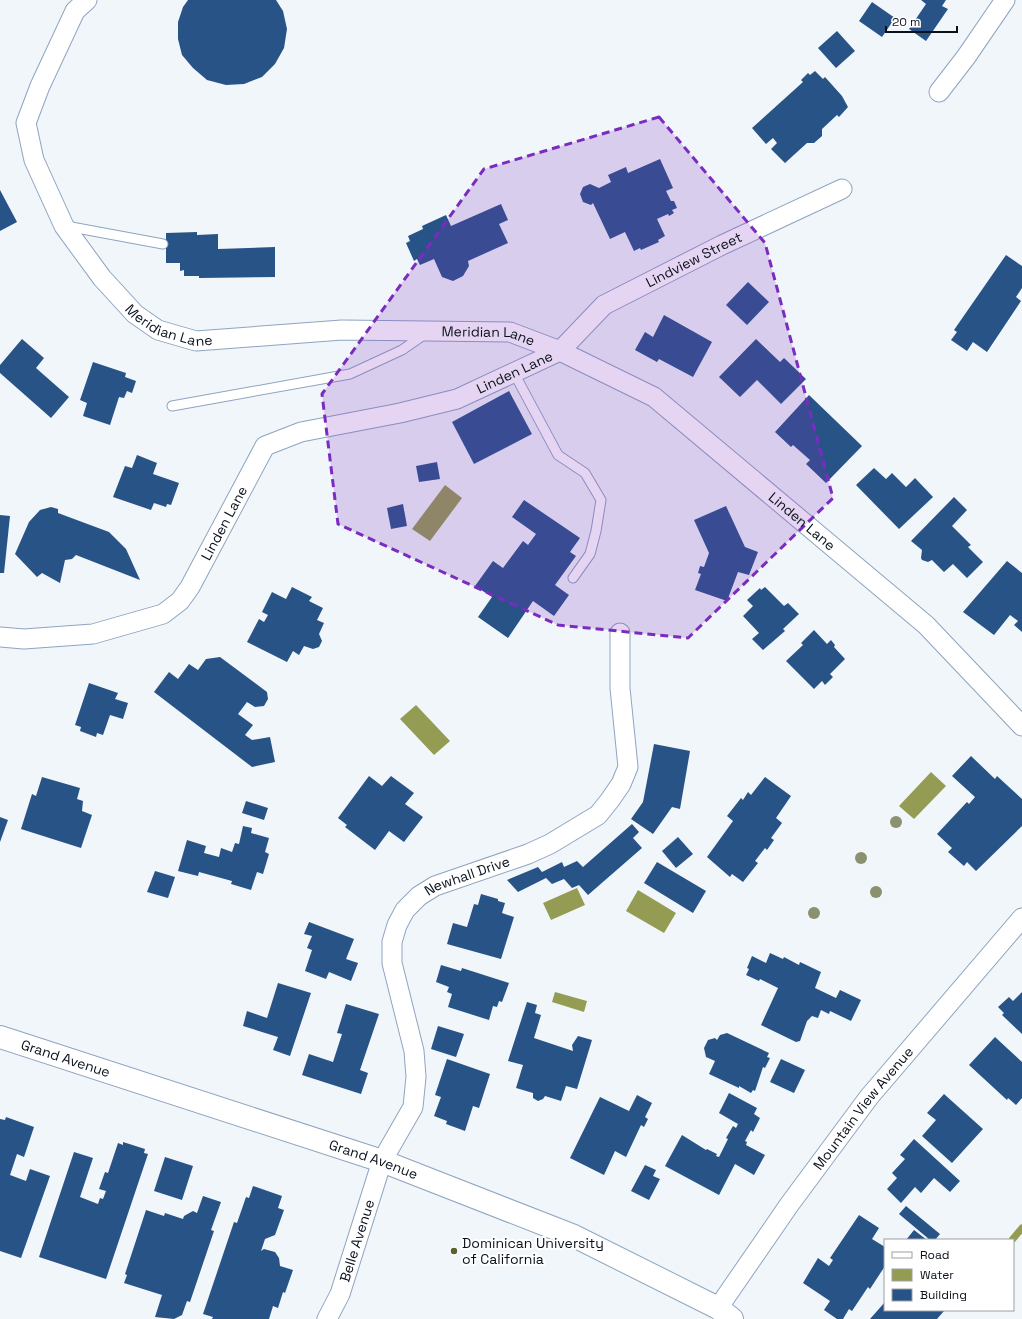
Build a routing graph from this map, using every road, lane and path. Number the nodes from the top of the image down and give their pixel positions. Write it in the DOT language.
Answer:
graph roads {
  1 [pos="87,0"];
  2 [pos="1005,0"];
  3 [pos="939,92"];
  4 [pos="842,189"];
  5 [pos="64,226"];
  6 [pos="163,244"];
  7 [pos="429,330"];
  8 [pos="560,351"];
  9 [pos="514,373"];
  10 [pos="172,406"];
  11 [pos="573,578"];
  12 [pos="620,633"];
  13 [pos="0,637"];
  14 [pos="1022,726"];
  15 [pos="1022,918"];
  16 [pos="0,1037"];
  17 [pos="382,1160"];
  18 [pos="725,1314"];
  19 [pos="327,1319"];
  1 -- 5 [label="street, Meridian Lane"];
  2 -- 3 [label="street"];
  4 -- 8 [label="street, Lindview Street"];
  5 -- 6 [label="lane"];
  5 -- 7 [label="street, Meridian Lane"];
  7 -- 8 [label="street, Meridian Lane"];
  7 -- 10 [label="lane"];
  8 -- 9 [label="street, Linden Lane"];
  8 -- 14 [label="street, Linden Lane"];
  9 -- 11 [label="lane"];
  9 -- 13 [label="street, Linden Lane"];
  12 -- 17 [label="street, Newhall Drive"];
  15 -- 18 [label="street, Mountain View Avenue"];
  16 -- 17 [label="street, Grand Avenue"];
  17 -- 18 [label="street, Grand Avenue"];
  17 -- 19 [label="street, Belle Avenue"];
}
